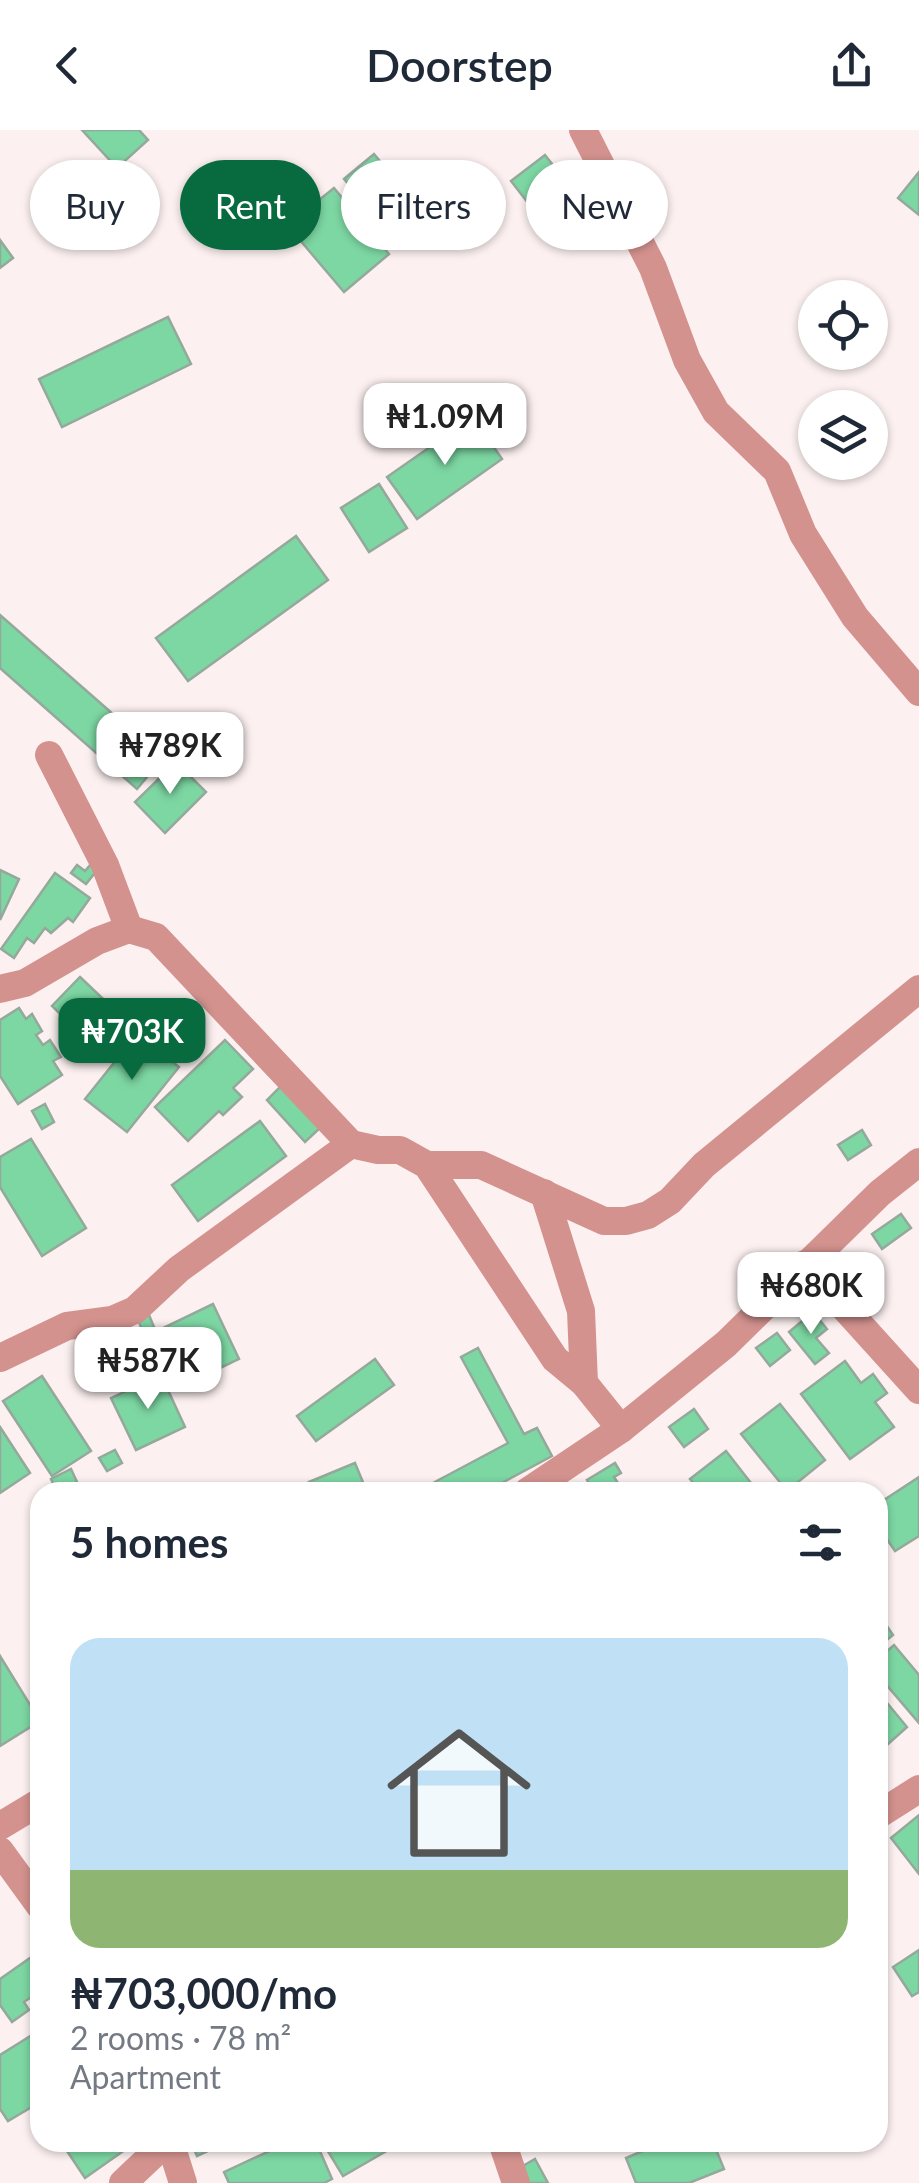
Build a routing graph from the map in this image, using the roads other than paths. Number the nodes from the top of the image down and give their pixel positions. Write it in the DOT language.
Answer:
graph roads {
  1 [pos="583,130"];
  2 [pos="919,692"];
  3 [pos="49,756"];
  4 [pos="129,929"];
  5 [pos="0,989"];
  6 [pos="919,989"];
  7 [pos="351,1144"];
  8 [pos="919,1162"];
  9 [pos="427,1165"];
  10 [pos="544,1192"];
  11 [pos="805,1264"];
  12 [pos="0,1358"];
  13 [pos="584,1383"];
  14 [pos="919,1390"];
  15 [pos="621,1429"];
  16 [pos="542,1482"];
  17 [pos="919,1788"];
  18 [pos="30,1808"];
  19 [pos="888,1808"];
  20 [pos="0,1826"];
  21 [pos="0,1851"];
  22 [pos="30,1892"];
  23 [pos="156,2152"];
  24 [pos="173,2152"];
  25 [pos="505,2152"];
  26 [pos="123,2183"];
  27 [pos="184,2183"];
  28 [pos="516,2183"];
  1 -- 2 [label="street"];
  3 -- 4 [label="street"];
  4 -- 5 [label="street"];
  4 -- 7 [label="street"];
  6 -- 10 [label="street"];
  7 -- 9 [label="street"];
  7 -- 12 [label="street"];
  8 -- 11 [label="street"];
  9 -- 10 [label="street"];
  9 -- 13 [label="street"];
  10 -- 13 [label="street"];
  11 -- 14 [label="street"];
  11 -- 15 [label="street"];
  13 -- 15 [label="street"];
  15 -- 16 [label="street"];
  17 -- 19 [label="street"];
  18 -- 20 [label="street"];
  21 -- 22 [label="street"];
  23 -- 26 [label="street"];
  24 -- 27 [label="street"];
  25 -- 28 [label="street"];
}
